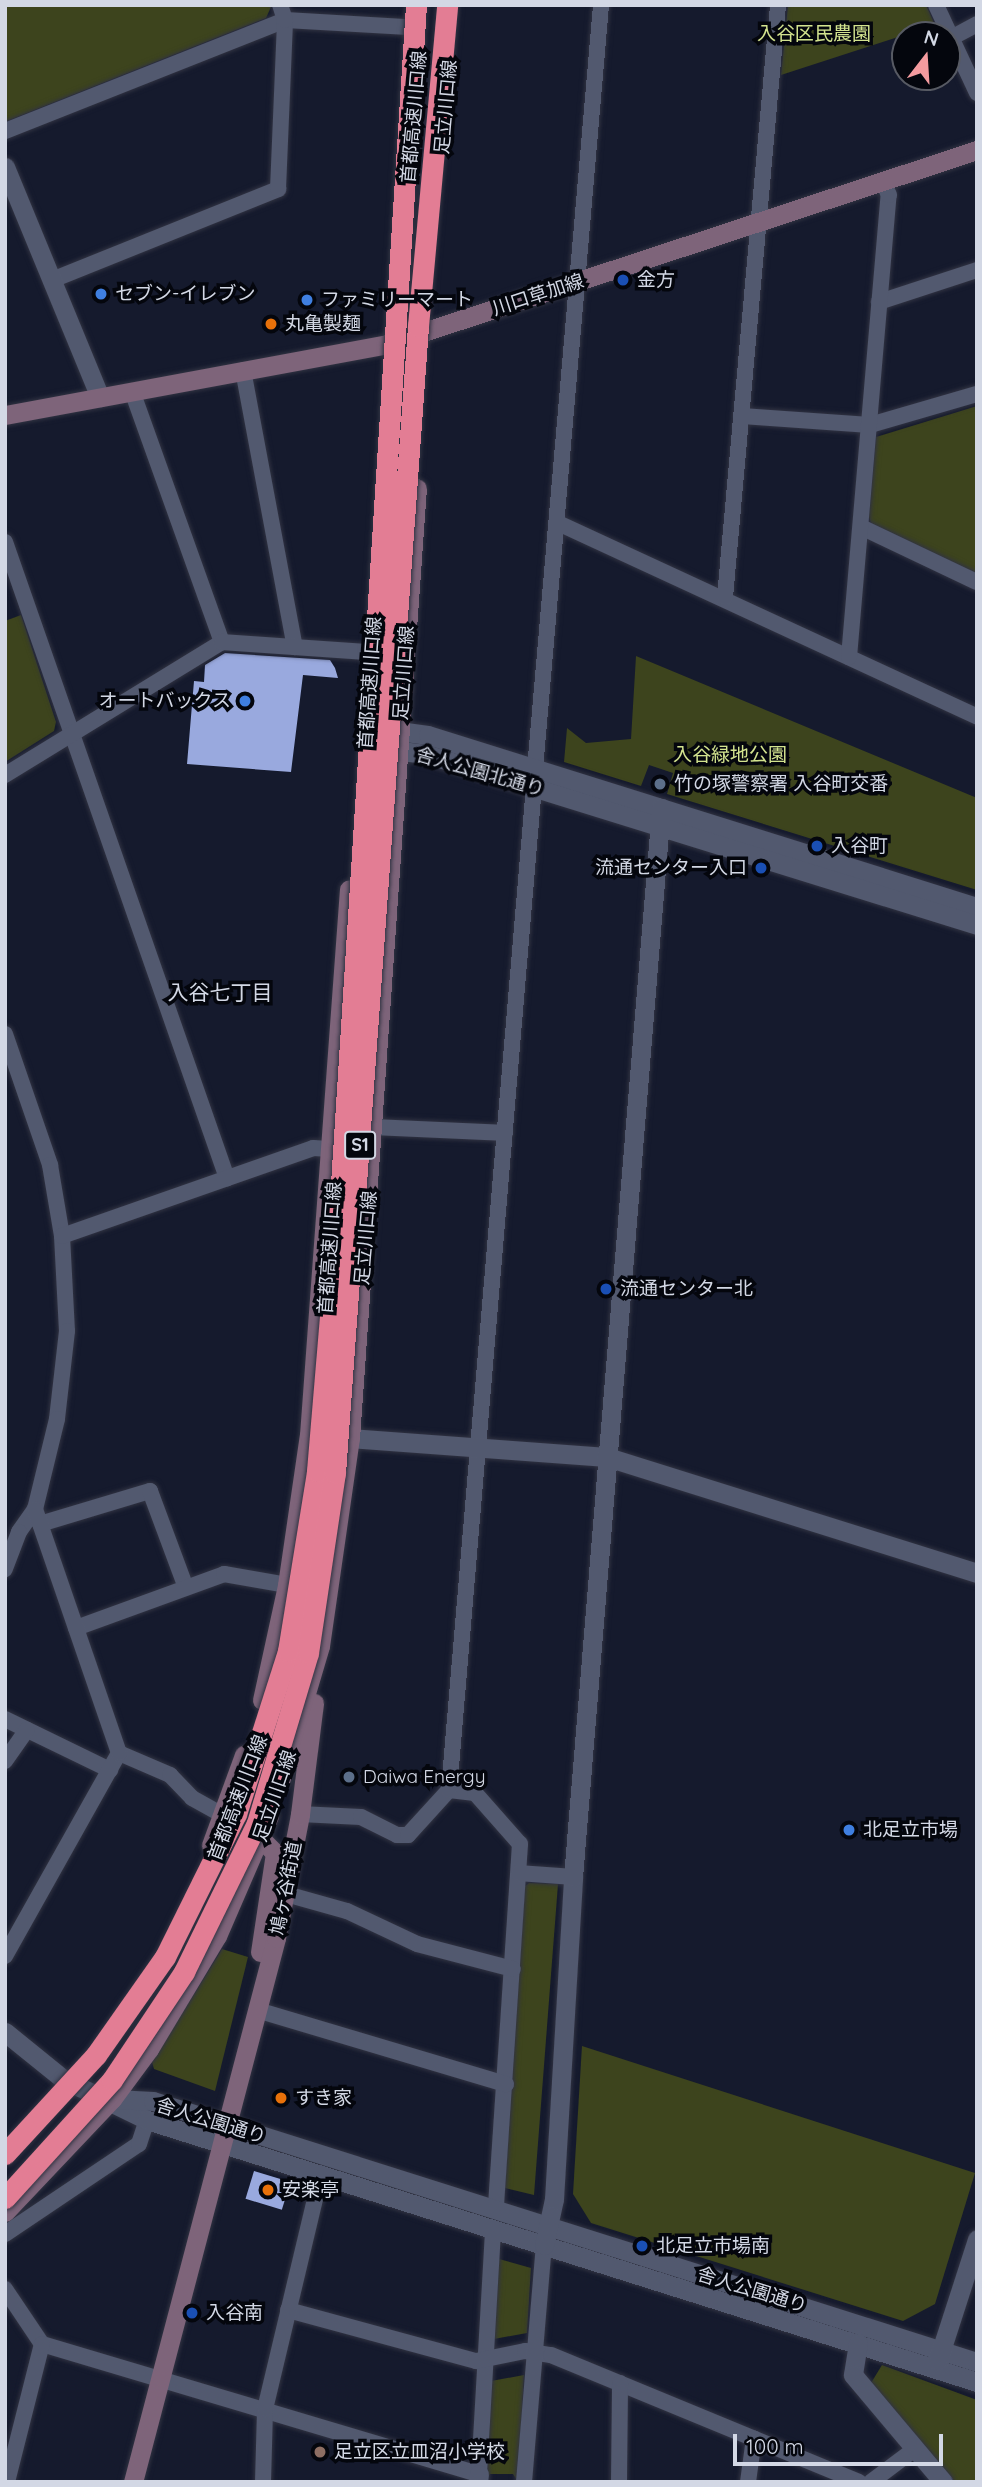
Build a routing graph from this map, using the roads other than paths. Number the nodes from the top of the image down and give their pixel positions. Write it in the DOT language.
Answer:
graph roads {
  1 [pos="407,5"];
  2 [pos="416,5"];
  3 [pos="447,5"];
  4 [pos="455,5"];
  5 [pos="601,5"];
  6 [pos="778,5"];
  7 [pos="936,5"];
  8 [pos="283,13"];
  9 [pos="943,21"];
  10 [pos="977,24"];
  11 [pos="405,27"];
  12 [pos="961,33"];
  13 [pos="961,59"];
  14 [pos="977,93"];
  15 [pos="5,131"];
  16 [pos="977,150"];
  17 [pos="5,166"];
  18 [pos="883,182"];
  19 [pos="758,223"];
  20 [pos="977,270"];
  21 [pos="52,280"];
  22 [pos="577,283"];
  23 [pos="879,302"];
  24 [pos="427,330"];
  25 [pos="387,344"];
  26 [pos="243,370"];
  27 [pos="132,391"];
  28 [pos="977,394"];
  29 [pos="100,397"];
  30 [pos="5,415"];
  31 [pos="742,416"];
  32 [pos="870,425"];
  33 [pos="558,523"];
  34 [pos="861,527"];
  35 [pos="5,542"];
  36 [pos="977,582"];
  37 [pos="725,597"];
  38 [pos="222,642"];
  39 [pos="295,647"];
  40 [pos="366,652"];
  41 [pos="849,657"];
  42 [pos="977,717"];
  43 [pos="72,733"];
  44 [pos="360,738"];
  45 [pos="400,740"];
  46 [pos="5,775"];
  47 [pos="535,778"];
  48 [pos="659,816"];
  49 [pos="977,907"];
  50 [pos="977,925"];
  51 [pos="5,1034"];
  52 [pos="375,1127"];
  53 [pos="505,1133"];
  54 [pos="330,1149"];
  55 [pos="227,1178"];
  56 [pos="62,1236"];
  57 [pos="309,1435"];
  58 [pos="350,1438"];
  59 [pos="479,1446"];
  60 [pos="607,1457"];
  61 [pos="38,1517"];
  62 [pos="5,1569"];
  63 [pos="977,1573"];
  64 [pos="287,1585"];
  65 [pos="186,1588"];
  66 [pos="76,1628"];
  67 [pos="320,1646"];
  68 [pos="5,1719"];
  69 [pos="27,1730"];
  70 [pos="119,1753"];
  71 [pos="5,1761"];
  72 [pos="110,1770"];
  73 [pos="449,1790"];
  74 [pos="300,1814"];
  75 [pos="223,1815"];
  76 [pos="262,1835"];
  77 [pos="519,1873"];
  78 [pos="573,1877"];
  79 [pos="286,1894"];
  80 [pos="5,1956"];
  81 [pos="513,1969"];
  82 [pos="257,2010"];
  83 [pos="5,2032"];
  84 [pos="63,2079"];
  85 [pos="506,2084"];
  86 [pos="112,2099"];
  87 [pos="147,2120"];
  88 [pos="224,2134"];
  89 [pos="5,2140"];
  90 [pos="5,2154"];
  91 [pos="321,2174"];
  92 [pos="5,2198"];
  93 [pos="5,2212"];
  94 [pos="495,2219"];
  95 [pos="5,2234"];
  96 [pos="547,2236"];
  97 [pos="977,2239"];
  98 [pos="5,2289"];
  99 [pos="288,2310"];
  100 [pos="858,2343"];
  101 [pos="42,2344"];
  102 [pos="532,2352"];
  103 [pos="939,2359"];
  104 [pos="484,2362"];
  105 [pos="977,2362"];
  106 [pos="160,2379"];
  107 [pos="977,2382"];
  108 [pos="620,2383"];
  109 [pos="265,2409"];
  110 [pos="754,2438"];
  111 [pos="915,2449"];
  112 [pos="478,2478"];
  113 [pos="7,2482"];
  114 [pos="133,2482"];
  115 [pos="263,2482"];
  116 [pos="524,2482"];
  117 [pos="619,2482"];
  118 [pos="748,2482"];
  119 [pos="859,2482"];
  120 [pos="871,2482"];
  121 [pos="943,2482"];
  1 -- 11 [label="main road, 足立川口線"];
  2 -- 90 [label="highway, 首都高速川口線 / S1, bridge"];
  3 -- 92 [label="highway, 首都高速川口線 / S1, bridge"];
  4 -- 24 [label="main road, 足立川口線"];
  5 -- 22 [label="street"];
  6 -- 19 [label="street"];
  7 -- 9 [label="street"];
  8 -- 11 [label="street"];
  8 -- 15 [label="street"];
  8 -- 21 [label="street"];
  10 -- 12 [label="street"];
  11 -- 25 [label="main road, 足立川口線"];
  13 -- 14 [label="street"];
  16 -- 18 [label="main road, 川口草加線"];
  17 -- 21 [label="street"];
  18 -- 19 [label="main road, 川口草加線"];
  18 -- 23 [label="street"];
  19 -- 22 [label="main road, 川口草加線"];
  19 -- 31 [label="street"];
  20 -- 23 [label="street"];
  21 -- 29 [label="street"];
  22 -- 24 [label="main road, 川口草加線"];
  22 -- 33 [label="street"];
  23 -- 32 [label="street"];
  24 -- 25 [label="main road, 川口草加線"];
  24 -- 45 [label="main road, 足立川口線"];
  25 -- 26 [label="main road, 川口草加線"];
  25 -- 40 [label="main road, 足立川口線"];
  26 -- 27 [label="main road, 川口草加線"];
  26 -- 39 [label="street"];
  27 -- 29 [label="main road, 川口草加線"];
  27 -- 38 [label="street"];
  28 -- 32 [label="street"];
  29 -- 30 [label="main road, 川口草加線"];
  31 -- 32 [label="street"];
  31 -- 37 [label="street"];
  32 -- 34 [label="street"];
  33 -- 37 [label="street"];
  33 -- 47 [label="street"];
  34 -- 36 [label="street"];
  34 -- 41 [label="street"];
  35 -- 43 [label="street"];
  37 -- 41 [label="street"];
  38 -- 39 [label="street"];
  38 -- 43 [label="street"];
  39 -- 40 [label="street"];
  40 -- 44 [label="main road, 足立川口線"];
  41 -- 42 [label="street"];
  43 -- 46 [label="street"];
  43 -- 55 [label="street"];
  44 -- 45 [label="street, 舎人公園北通り"];
  44 -- 54 [label="main road, 足立川口線"];
  45 -- 47 [label="street, 舎人公園北通り"];
  45 -- 52 [label="main road, 足立川口線"];
  47 -- 48 [label="street, 舎人公園北通り"];
  47 -- 53 [label="street"];
  48 -- 49 [label="street, 舎人公園北通り"];
  48 -- 50 [label="street, 舎人公園北通り"];
  48 -- 60 [label="street"];
  51 -- 56 [label="street"];
  52 -- 53 [label="street"];
  52 -- 58 [label="main road, 足立川口線"];
  53 -- 59 [label="street"];
  54 -- 55 [label="street"];
  54 -- 57 [label="main road, 足立川口線"];
  55 -- 56 [label="street"];
  56 -- 61 [label="street"];
  57 -- 58 [label="street"];
  57 -- 64 [label="main road, 足立川口線"];
  58 -- 59 [label="street"];
  58 -- 67 [label="main road, 足立川口線"];
  59 -- 60 [label="street"];
  59 -- 73 [label="street"];
  60 -- 63 [label="street"];
  60 -- 78 [label="street"];
  61 -- 62 [label="street"];
  61 -- 65 [label="street"];
  61 -- 66 [label="street"];
  64 -- 65 [label="street"];
  64 -- 75 [label="main road, 足立川口線"];
  65 -- 66 [label="street"];
  66 -- 70 [label="street"];
  67 -- 74 [label="main road, 鳩ヶ谷街道"];
  67 -- 76 [label="main road, 足立川口線"];
  68 -- 69 [label="street"];
  69 -- 71 [label="street"];
  69 -- 72 [label="street"];
  70 -- 72 [label="street"];
  70 -- 75 [label="street"];
  72 -- 80 [label="street"];
  73 -- 74 [label="street"];
  73 -- 77 [label="street"];
  74 -- 79 [label="main road, 鳩ヶ谷街道"];
  75 -- 76 [label="main road, 鳩ヶ谷街道"];
  75 -- 84 [label="main road, 足立川口線"];
  76 -- 86 [label="main road, 足立川口線"];
  76 -- 88 [label="main road, 鳩ヶ谷街道"];
  77 -- 78 [label="street"];
  77 -- 81 [label="street"];
  78 -- 96 [label="street"];
  79 -- 81 [label="street"];
  79 -- 82 [label="main road, 鳩ヶ谷街道"];
  81 -- 85 [label="street"];
  82 -- 85 [label="street"];
  82 -- 88 [label="main road, 鳩ヶ谷街道"];
  83 -- 84 [label="street"];
  84 -- 86 [label="street"];
  84 -- 89 [label="main road, 足立川口線"];
  85 -- 94 [label="street"];
  86 -- 87 [label="street, 舎人公園通り"];
  86 -- 88 [label="street, 舎人公園通り"];
  86 -- 93 [label="main road, 足立川口線"];
  87 -- 88 [label="street, 舎人公園通り"];
  87 -- 95 [label="street"];
  88 -- 91 [label="street, 舎人公園通り"];
  88 -- 94 [label="street, 舎人公園通り"];
  88 -- 106 [label="main road, 鳩ヶ谷街道"];
  91 -- 94 [label="street, 舎人公園通り"];
  91 -- 99 [label="street"];
  94 -- 96 [label="street, 舎人公園通り"];
  94 -- 104 [label="street"];
  96 -- 100 [label="street, 舎人公園通り"];
  96 -- 102 [label="street"];
  96 -- 103 [label="street, 舎人公園通り"];
  97 -- 103 [label="street"];
  98 -- 101 [label="street"];
  99 -- 104 [label="street"];
  99 -- 109 [label="street"];
  100 -- 103 [label="street, 舎人公園通り"];
  100 -- 111 [label="street"];
  101 -- 106 [label="street"];
  101 -- 113 [label="street"];
  102 -- 104 [label="street"];
  102 -- 108 [label="street"];
  102 -- 116 [label="street"];
  103 -- 105 [label="street, 舎人公園通り"];
  103 -- 107 [label="street, 舎人公園通り"];
  104 -- 112 [label="street"];
  106 -- 109 [label="street"];
  106 -- 114 [label="main road, 鳩ヶ谷街道"];
  108 -- 110 [label="street"];
  108 -- 117 [label="street"];
  109 -- 112 [label="street"];
  109 -- 115 [label="street"];
  110 -- 118 [label="street"];
  110 -- 119 [label="street"];
  111 -- 120 [label="street"];
  111 -- 121 [label="street"];
}
